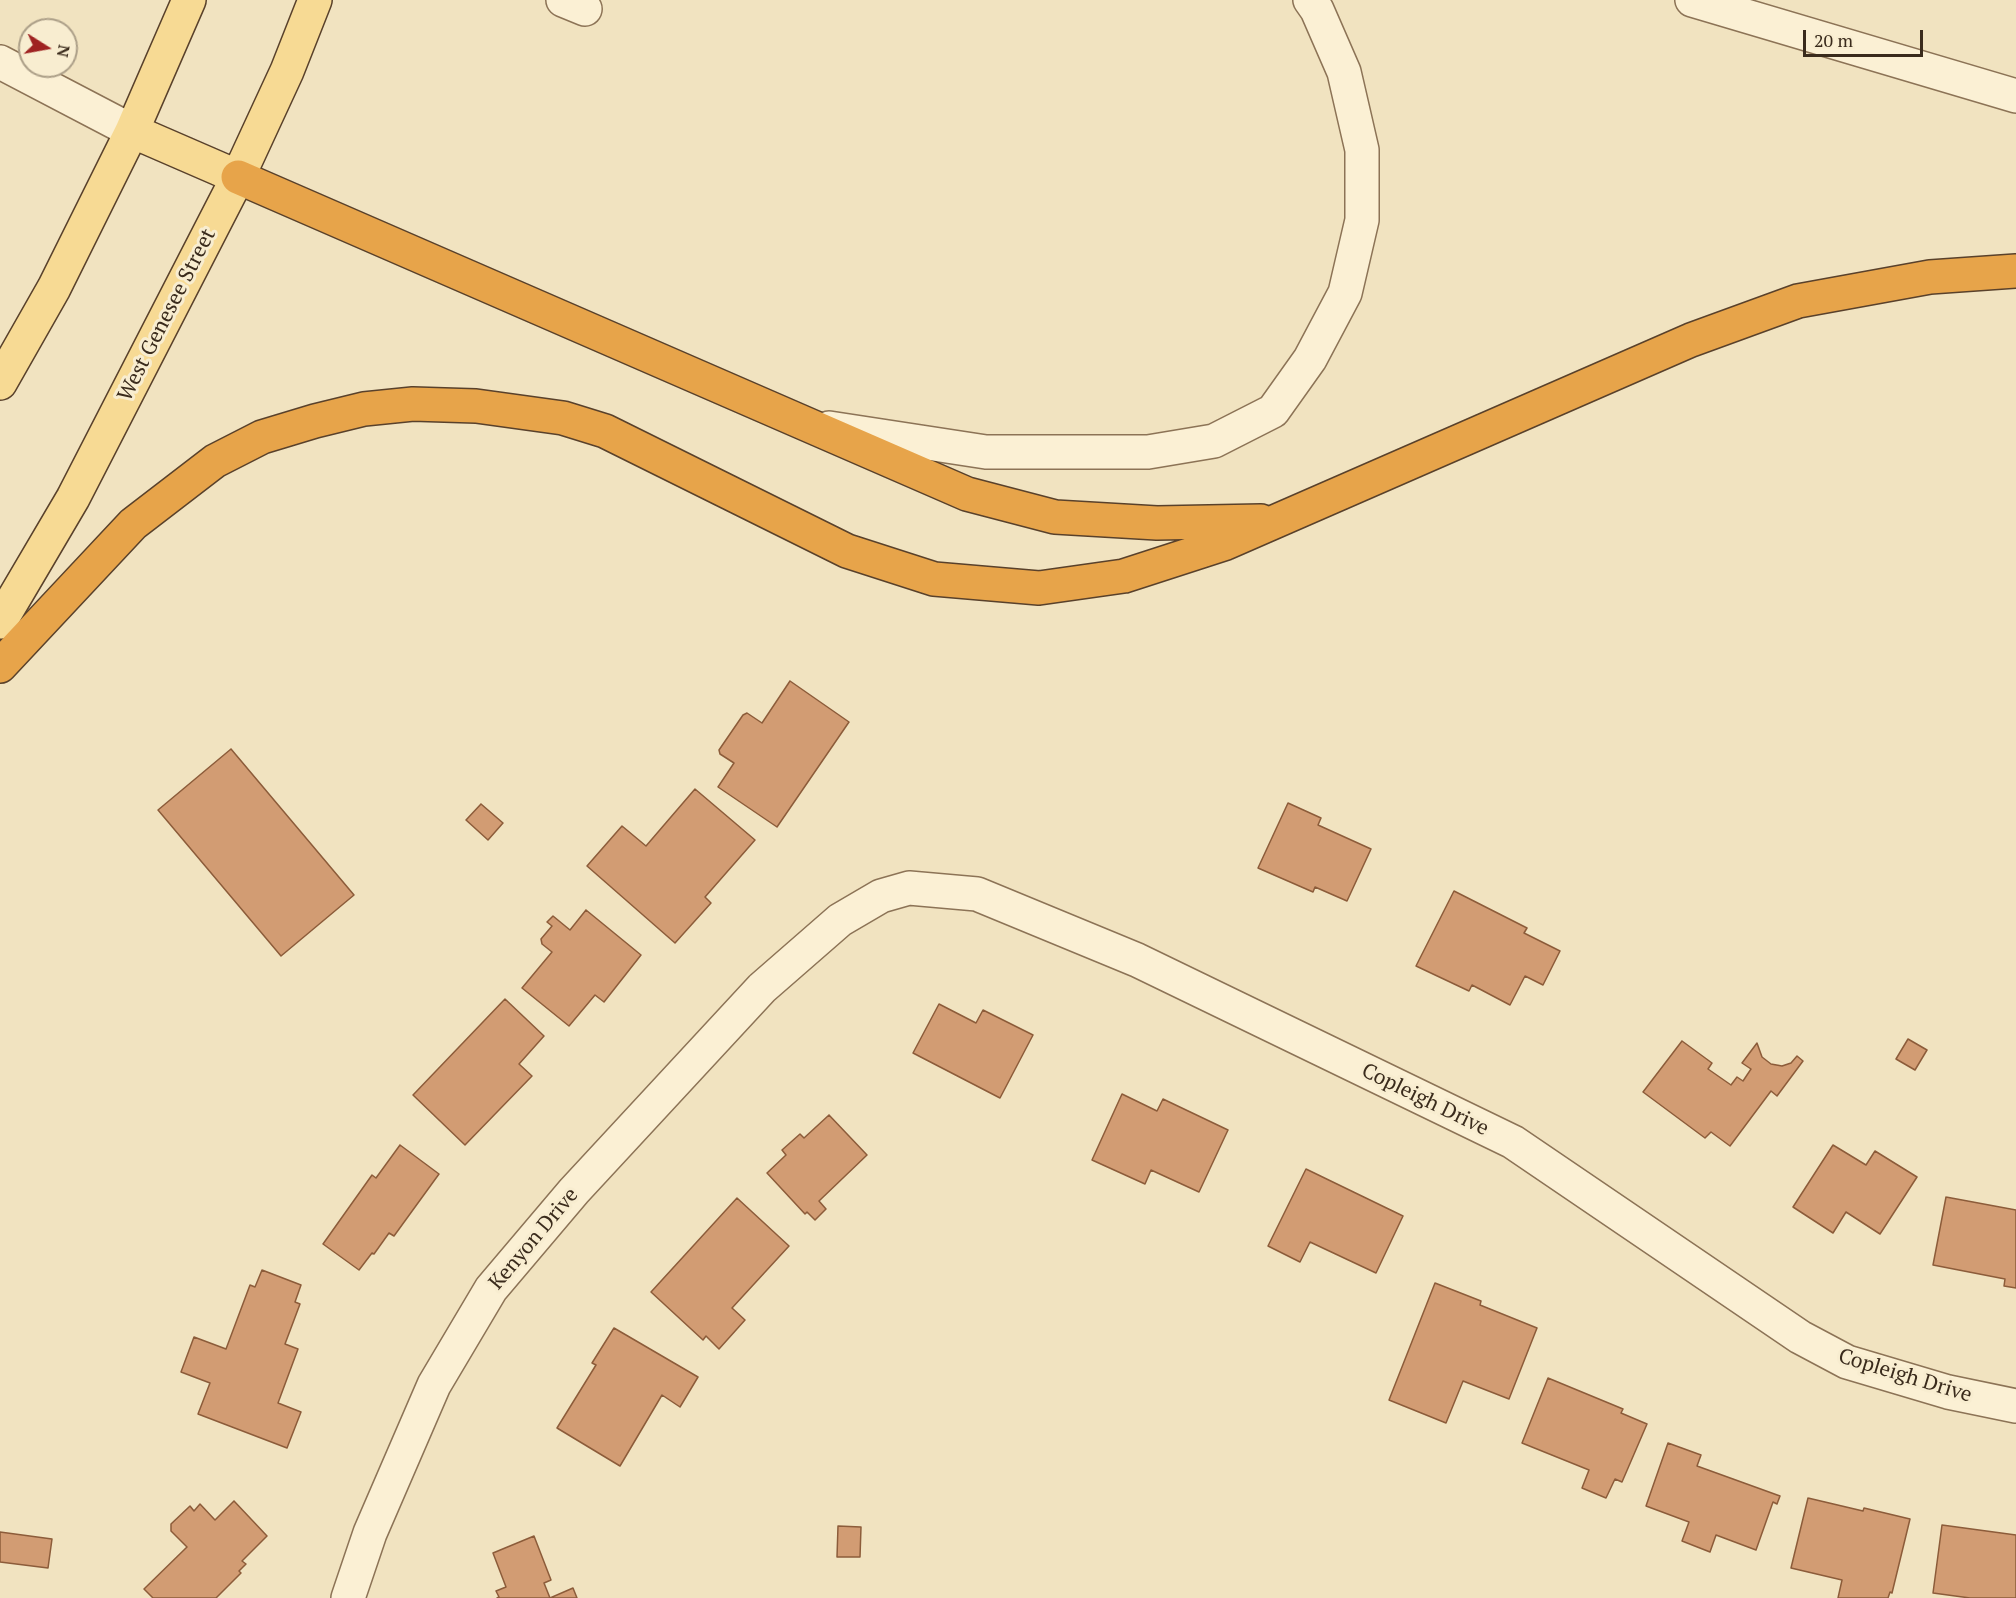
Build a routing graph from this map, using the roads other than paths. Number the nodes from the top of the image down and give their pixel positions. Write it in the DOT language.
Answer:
graph roads {
  1 [pos="189,0"];
  2 [pos="315,0"];
  3 [pos="1310,0"];
  4 [pos="1692,0"];
  5 [pos="0,62"];
  6 [pos="2016,96"];
  7 [pos="132,131"];
  8 [pos="238,177"];
  9 [pos="2016,271"];
  10 [pos="0,383"];
  11 [pos="809,425"];
  12 [pos="1275,521"];
  13 [pos="0,622"];
  14 [pos="0,666"];
  15 [pos="813,943"];
  16 [pos="2016,1406"];
  17 [pos="348,1598"];
  1 -- 7 [label="main road"];
  2 -- 8 [label="main road, West Genesee Street"];
  3 -- 11 [label="street"];
  4 -- 6 [label="street"];
  5 -- 7 [label="street"];
  7 -- 8 [label="main road"];
  7 -- 10 [label="main road"];
  8 -- 11 [label="highway"];
  8 -- 13 [label="main road, West Genesee Street"];
  9 -- 12 [label="highway"];
  11 -- 12 [label="highway"];
  12 -- 14 [label="highway"];
  15 -- 16 [label="street, Copleigh Drive"];
  15 -- 17 [label="street, Kenyon Drive"];
}
